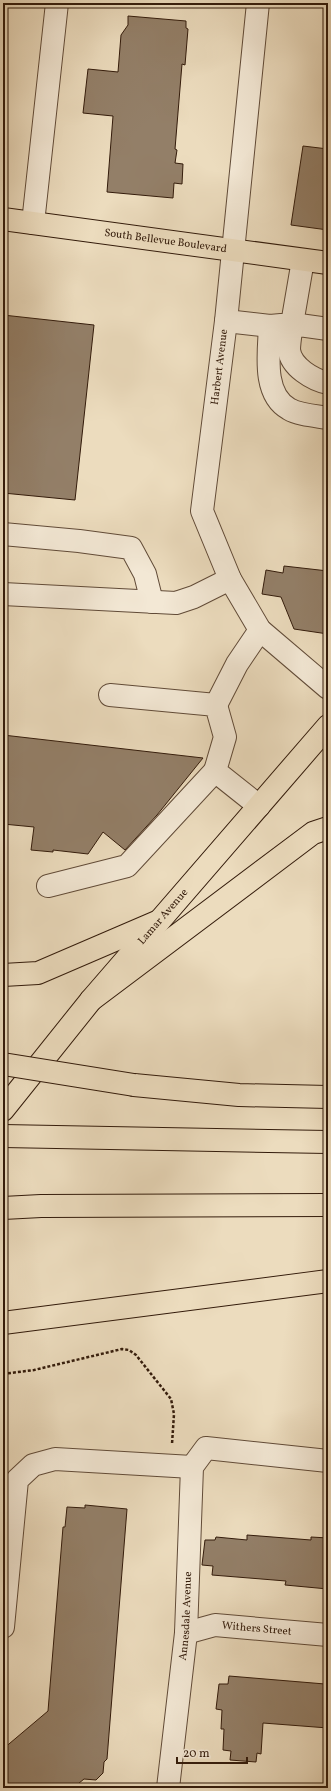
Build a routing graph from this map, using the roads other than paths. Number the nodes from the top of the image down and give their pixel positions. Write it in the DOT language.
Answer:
graph roads {
  1 [pos="57,3"];
  2 [pos="258,3"];
  3 [pos="3,219"];
  4 [pos="33,223"];
  5 [pos="233,250"];
  6 [pos="303,260"];
  7 [pos="328,263"];
  8 [pos="226,321"];
  9 [pos="292,324"];
  10 [pos="270,326"];
  11 [pos="328,328"];
  12 [pos="328,383"];
  13 [pos="328,418"];
  14 [pos="3,534"];
  15 [pos="230,579"];
  16 [pos="3,594"];
  17 [pos="152,602"];
  18 [pos="260,630"];
  19 [pos="328,688"];
  20 [pos="110,695"];
  21 [pos="216,705"];
  22 [pos="328,726"];
  23 [pos="215,772"];
  24 [pos="259,806"];
  25 [pos="328,828"];
  26 [pos="48,886"];
  27 [pos="159,921"];
  28 [pos="3,975"];
  29 [pos="91,1000"];
  30 [pos="3,1064"];
  31 [pos="328,1097"];
  32 [pos="3,1110"];
  33 [pos="3,1122"];
  34 [pos="3,1136"];
  35 [pos="36,1137"];
  36 [pos="328,1142"];
  37 [pos="3,1203"];
  38 [pos="328,1205"];
  39 [pos="40,1206"];
  40 [pos="3,1208"];
  41 [pos="328,1281"];
  42 [pos="3,1323"];
  43 [pos="328,1461"];
  44 [pos="192,1468"];
  45 [pos="3,1627"];
  46 [pos="186,1633"];
  47 [pos="328,1635"];
  48 [pos="168,1788"];
  1 -- 4 [label="street"];
  2 -- 5 [label="street, Harbert Avenue"];
  3 -- 4 [label="main road, South Bellevue Boulevard"];
  4 -- 5 [label="main road, South Bellevue Boulevard"];
  5 -- 6 [label="main road, South Bellevue Boulevard"];
  5 -- 8 [label="street, Harbert Avenue"];
  6 -- 7 [label="main road, South Bellevue Boulevard"];
  6 -- 9 [label="street"];
  8 -- 10 [label="street"];
  8 -- 15 [label="street, Harbert Avenue"];
  9 -- 10 [label="street"];
  9 -- 11 [label="street"];
  9 -- 12 [label="street"];
  10 -- 13 [label="street"];
  14 -- 17 [label="street"];
  15 -- 17 [label="street"];
  15 -- 18 [label="street, Harbert Avenue"];
  16 -- 17 [label="street"];
  18 -- 19 [label="street, Harbert Avenue"];
  18 -- 21 [label="street"];
  20 -- 21 [label="street"];
  21 -- 23 [label="street"];
  22 -- 24 [label="main road, Lamar Avenue"];
  23 -- 24 [label="street"];
  23 -- 26 [label="street"];
  24 -- 27 [label="main road, Lamar Avenue"];
  25 -- 29 [label="main road"];
  27 -- 28 [label="main road"];
  27 -- 29 [label="main road, Lamar Avenue"];
  29 -- 32 [label="main road, Lamar Avenue"];
  30 -- 31 [label="main road, bridge"];
  33 -- 35 [label="main road"];
  34 -- 35 [label="main road"];
  35 -- 36 [label="main road"];
  37 -- 39 [label="main road"];
  38 -- 39 [label="main road"];
  39 -- 40 [label="main road"];
  41 -- 42 [label="main road"];
  43 -- 44 [label="street"];
  44 -- 45 [label="street"];
  44 -- 46 [label="street, Annesdale Avenue"];
  46 -- 47 [label="street, Withers Street"];
  46 -- 48 [label="street, Annesdale Avenue"];
}
